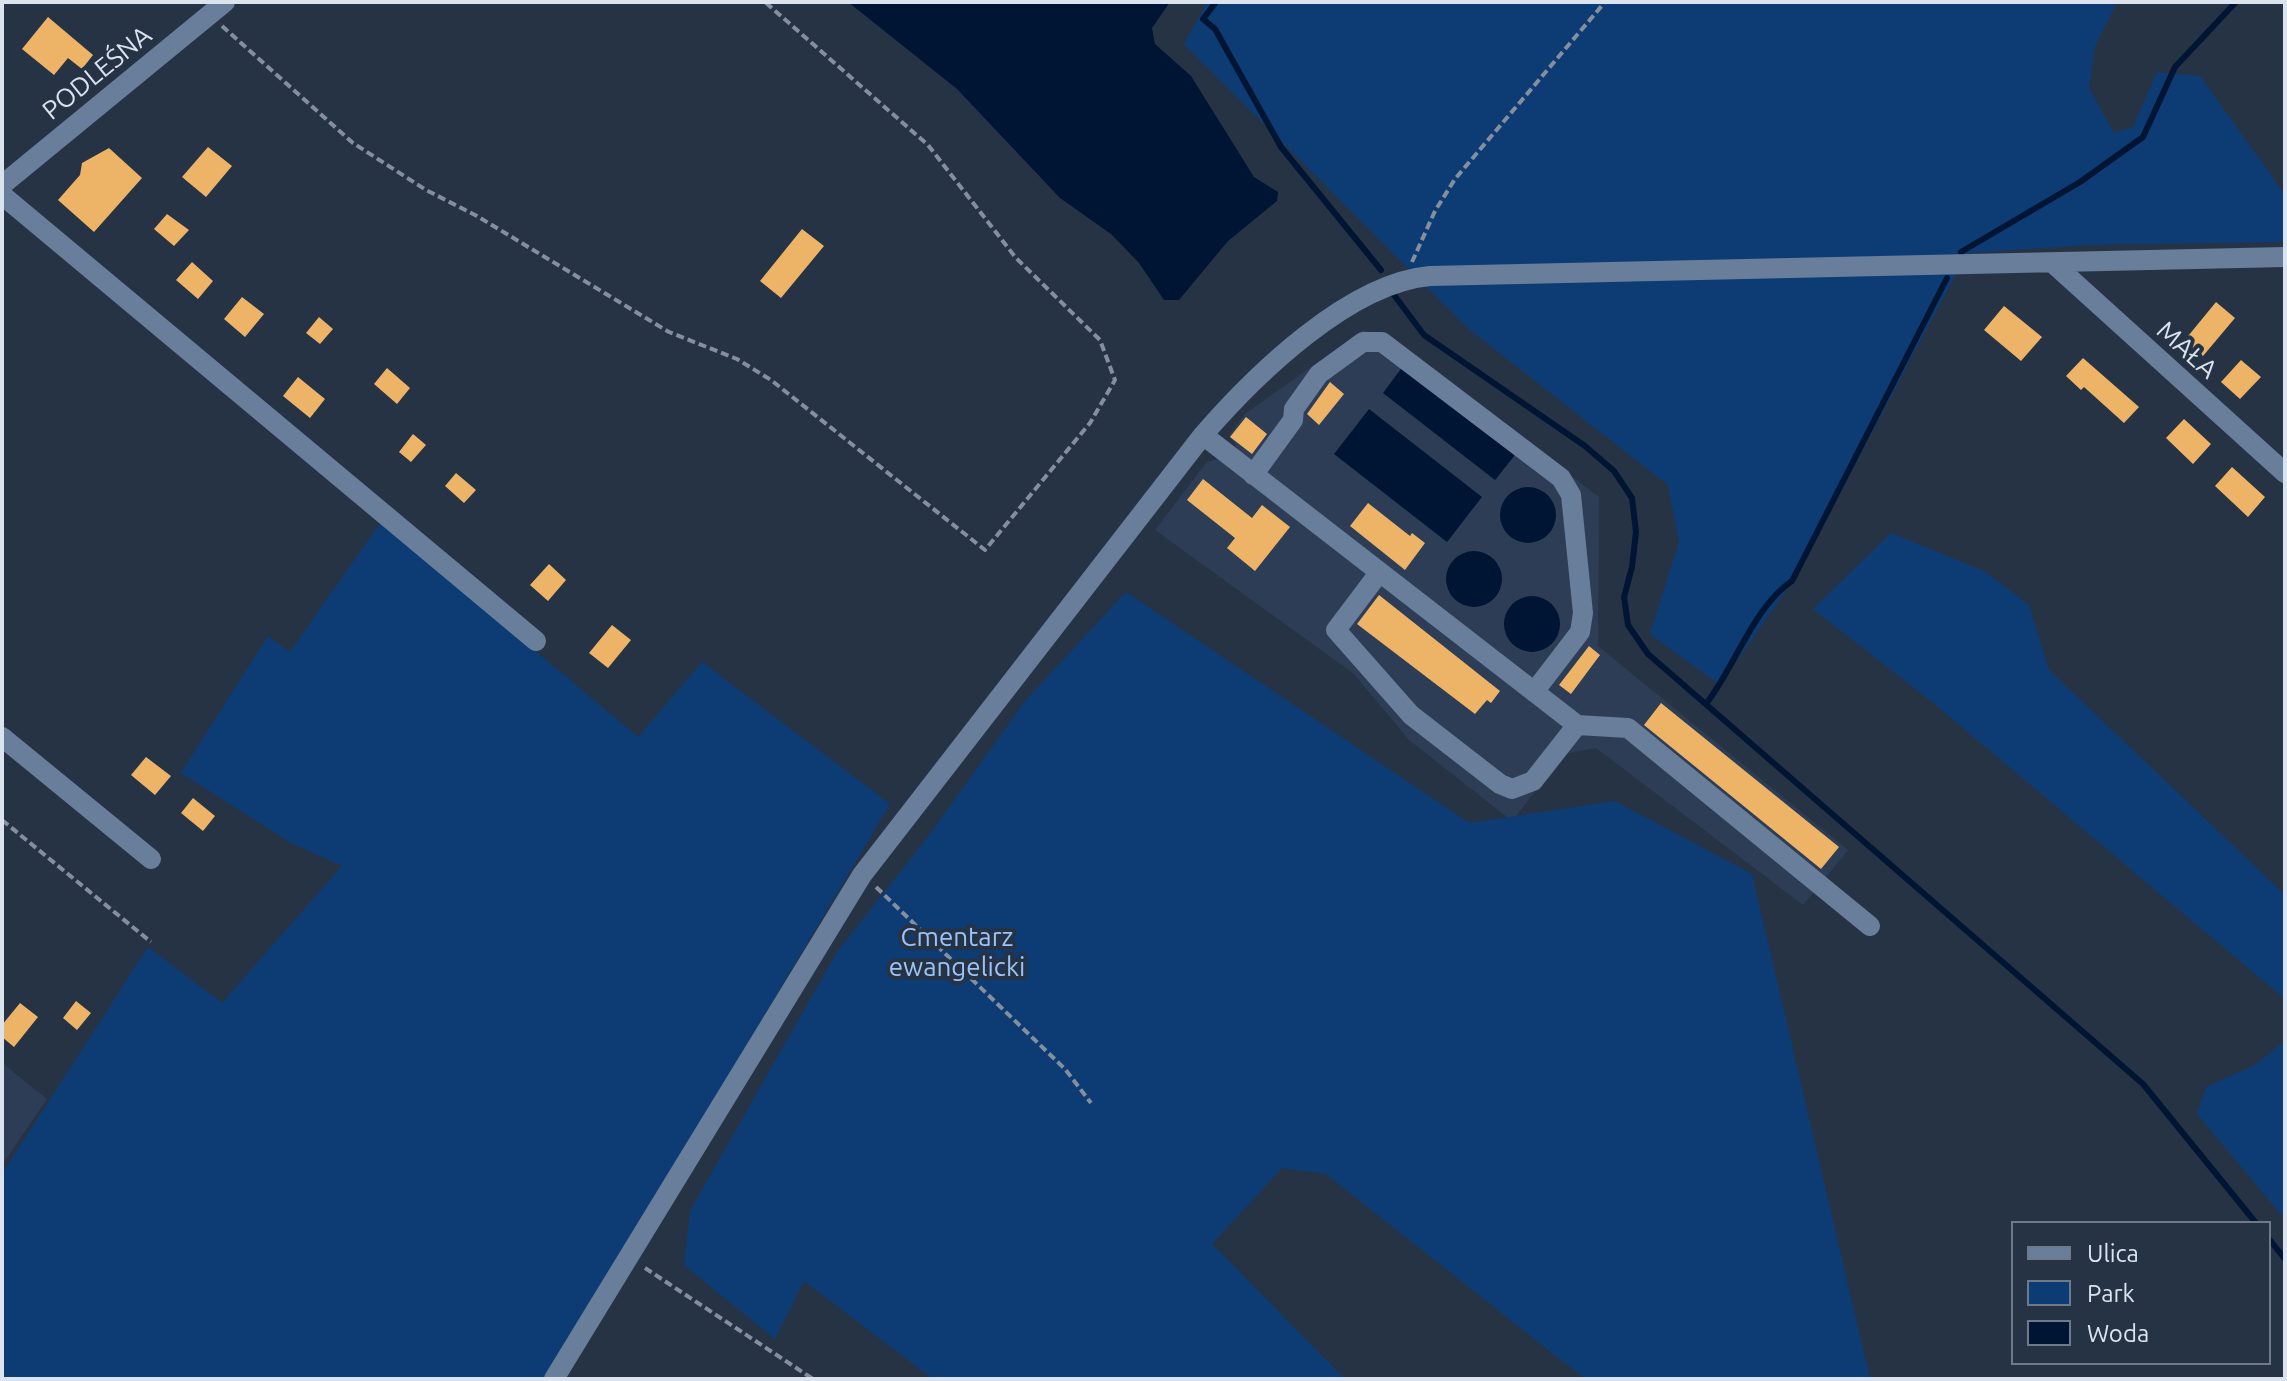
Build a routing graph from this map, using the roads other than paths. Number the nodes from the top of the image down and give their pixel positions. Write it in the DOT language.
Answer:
graph roads {
  1 [pos="217,8"];
  2 [pos="2,185"];
  3 [pos="2,195"];
  4 [pos="2285,257"];
  5 [pos="2055,265"];
  6 [pos="1203,435"];
  7 [pos="2285,473"];
  8 [pos="1253,475"];
  9 [pos="1379,573"];
  10 [pos="536,641"];
  11 [pos="1534,692"];
  12 [pos="1577,725"];
  13 [pos="2,737"];
  14 [pos="151,859"];
  15 [pos="1870,926"];
  16 [pos="554,1379"];
  1 -- 2 [label="street, PODLEŚNA"];
  3 -- 10 [label="street"];
  4 -- 5 [label="street"];
  5 -- 6 [label="street"];
  5 -- 7 [label="street, MAŁA"];
  6 -- 8 [label="street"];
  6 -- 16 [label="street"];
  8 -- 9 [label="street"];
  8 -- 11 [label="street"];
  9 -- 11 [label="street"];
  9 -- 12 [label="street"];
  11 -- 12 [label="street"];
  12 -- 15 [label="street"];
  13 -- 14 [label="street"];
}
